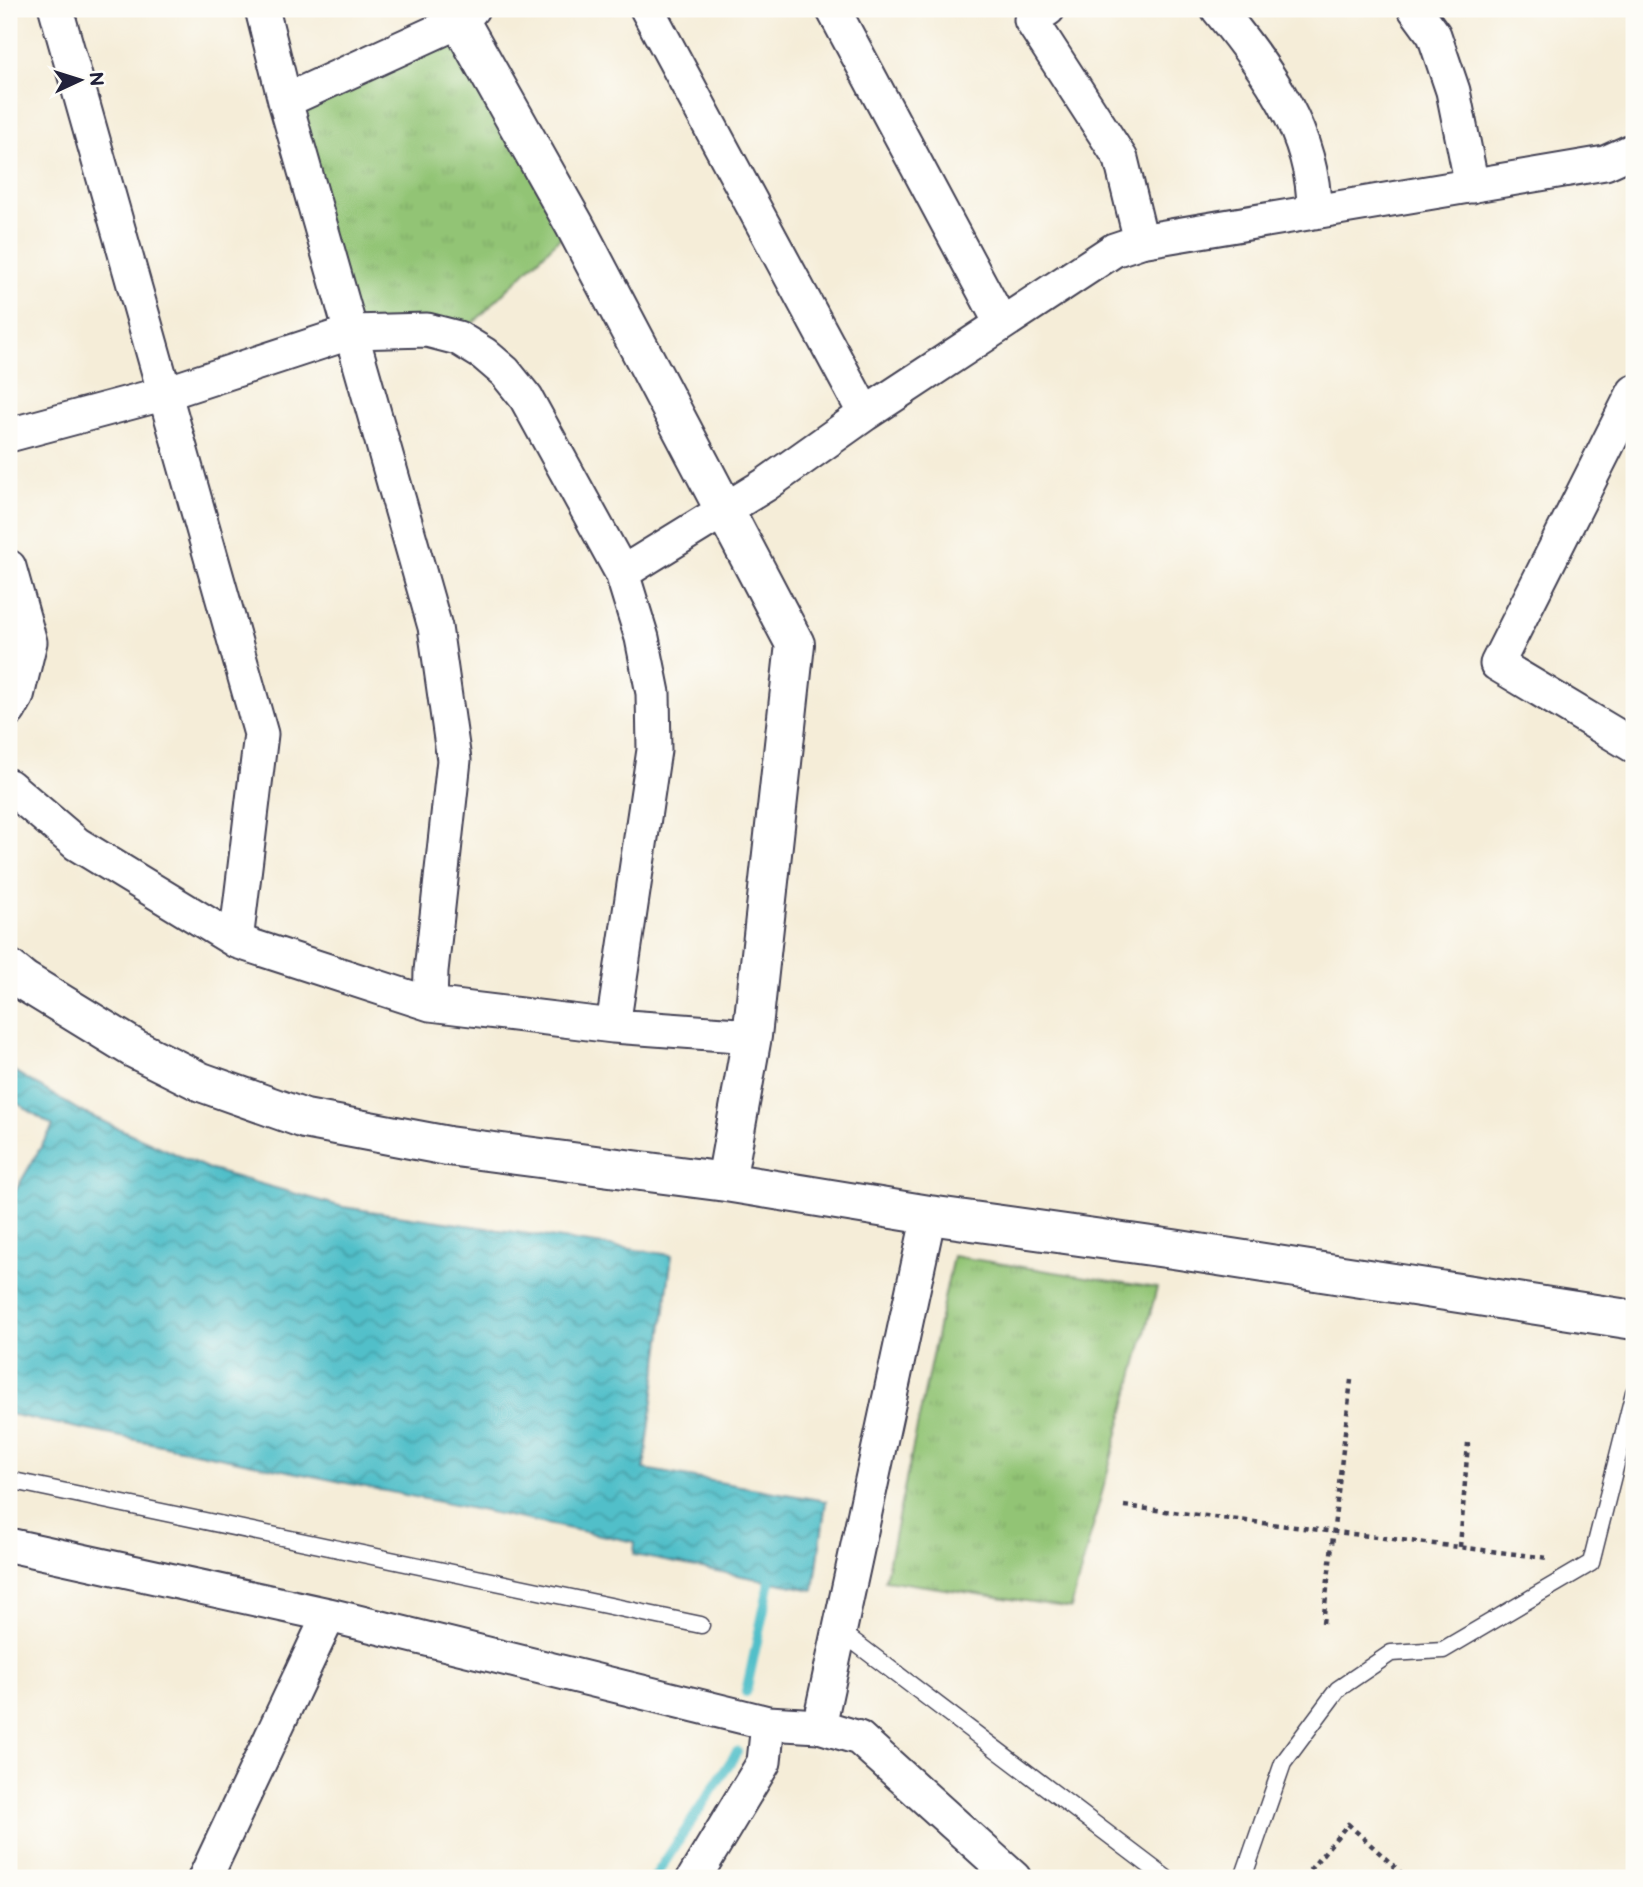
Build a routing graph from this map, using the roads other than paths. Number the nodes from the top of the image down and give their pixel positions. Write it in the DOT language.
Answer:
graph roads {
  1 [pos="56,9"];
  2 [pos="262,9"];
  3 [pos="647,9"];
  4 [pos="833,9"];
  5 [pos="1048,9"];
  6 [pos="1218,9"];
  7 [pos="1415,9"];
  8 [pos="462,13"];
  9 [pos="285,100"];
  10 [pos="1634,150"];
  11 [pos="1472,186"];
  12 [pos="1314,212"];
  13 [pos="1141,241"];
  14 [pos="1000,323"];
  15 [pos="352,332"];
  16 [pos="1634,392"];
  17 [pos="166,393"];
  18 [pos="865,414"];
  19 [pos="9,435"];
  20 [pos="723,509"];
  21 [pos="9,567"];
  22 [pos="622,573"];
  23 [pos="9,710"];
  24 [pos="1634,746"];
  25 [pos="9,786"];
  26 [pos="236,941"];
  27 [pos="9,969"];
  28 [pos="430,1004"];
  29 [pos="613,1026"];
  30 [pos="752,1036"];
  31 [pos="726,1182"];
  32 [pos="929,1215"];
  33 [pos="1634,1320"];
  34 [pos="1634,1392"];
  35 [pos="9,1480"];
  36 [pos="9,1545"];
  37 [pos="329,1615"];
  38 [pos="701,1625"];
  39 [pos="840,1631"];
  40 [pos="768,1723"];
  41 [pos="819,1726"];
  42 [pos="205,1878"];
  43 [pos="694,1878"];
  44 [pos="1014,1878"];
  45 [pos="1166,1878"];
  46 [pos="1243,1878"];
  1 -- 17 [label="street"];
  2 -- 9 [label="street"];
  3 -- 18 [label="street"];
  4 -- 14 [label="street"];
  5 -- 13 [label="street"];
  6 -- 12 [label="street"];
  7 -- 11 [label="street"];
  8 -- 9 [label="street"];
  8 -- 20 [label="street"];
  9 -- 15 [label="street"];
  10 -- 11 [label="street"];
  11 -- 12 [label="street"];
  12 -- 13 [label="street"];
  13 -- 14 [label="street"];
  14 -- 18 [label="street"];
  15 -- 17 [label="street"];
  15 -- 22 [label="street"];
  15 -- 28 [label="street"];
  16 -- 24 [label="street"];
  17 -- 19 [label="street"];
  17 -- 26 [label="street"];
  18 -- 20 [label="street"];
  20 -- 22 [label="street"];
  20 -- 30 [label="street"];
  21 -- 23 [label="street"];
  22 -- 29 [label="street"];
  25 -- 26 [label="street"];
  26 -- 28 [label="street"];
  27 -- 31 [label="street"];
  28 -- 29 [label="street"];
  29 -- 30 [label="street"];
  30 -- 31 [label="street"];
  31 -- 32 [label="street"];
  32 -- 33 [label="street"];
  32 -- 39 [label="street"];
  34 -- 46 [label="lane"];
  35 -- 38 [label="lane"];
  36 -- 37 [label="street"];
  37 -- 40 [label="street"];
  37 -- 42 [label="street"];
  39 -- 41 [label="street"];
  39 -- 45 [label="lane"];
  40 -- 41 [label="street"];
  40 -- 43 [label="street"];
  41 -- 44 [label="street"];
}
